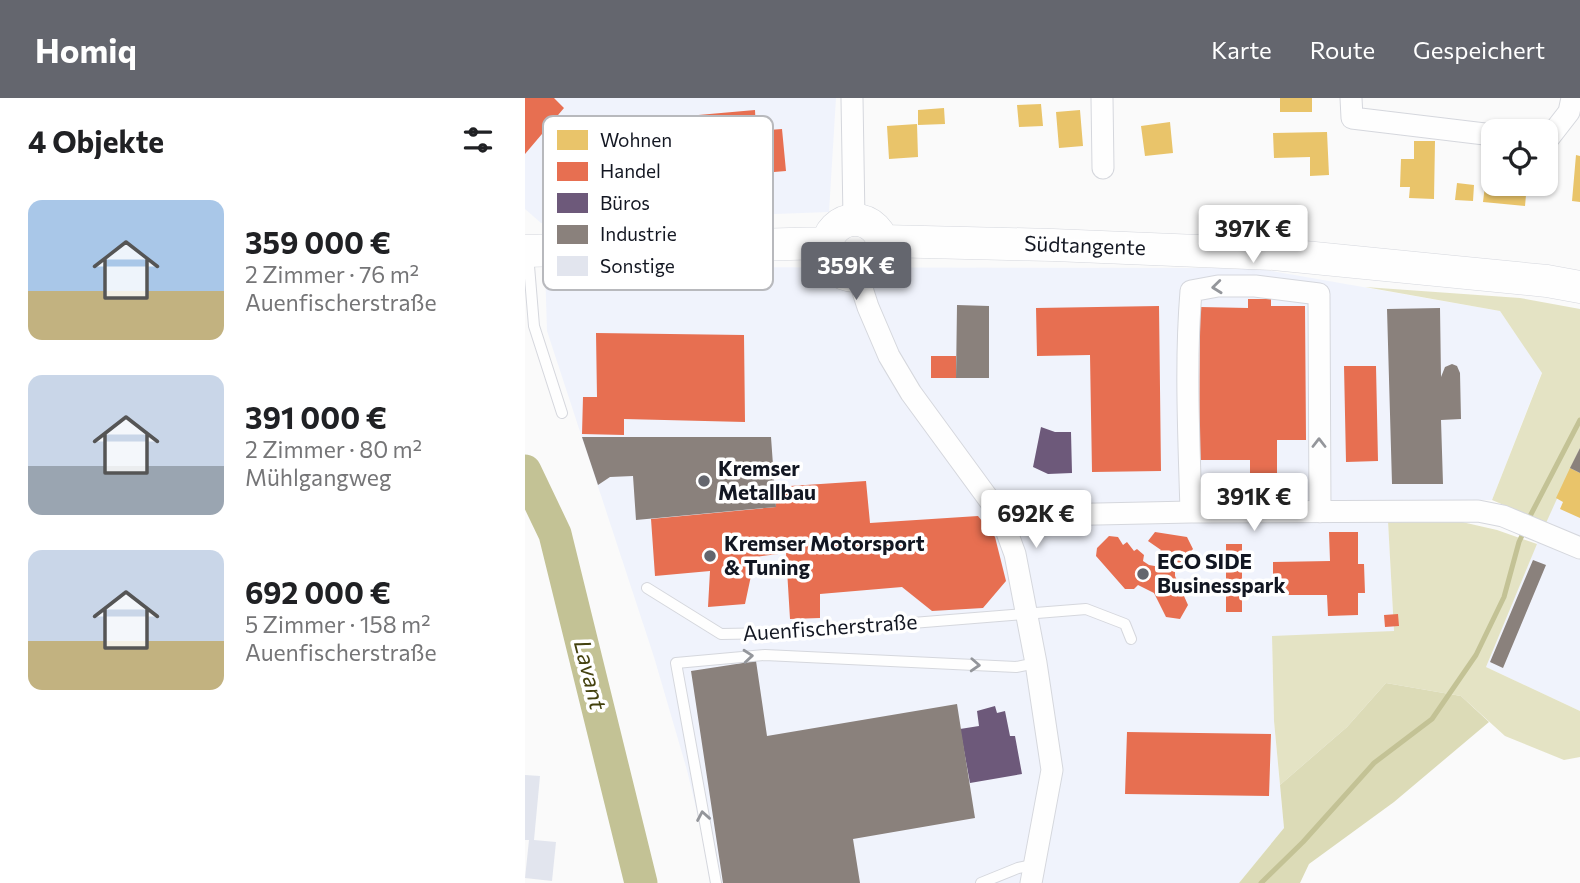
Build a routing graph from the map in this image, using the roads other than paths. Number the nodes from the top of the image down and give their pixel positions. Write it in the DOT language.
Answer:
graph roads {
  1 [pos="852,98"];
  2 [pos="1102,98"];
  3 [pos="1572,98"];
  4 [pos="1352,108"];
  5 [pos="1558,126"];
  6 [pos="1481,133"];
  7 [pos="1103,168"];
  8 [pos="855,219"];
  9 [pos="883,241"];
  10 [pos="827,243"];
  11 [pos="773,244"];
  12 [pos="526,248"];
  13 [pos="858,276"];
  14 [pos="1580,287"];
  15 [pos="562,413"];
  16 [pos="1191,512"];
  17 [pos="1320,512"];
  18 [pos="1001,516"];
  19 [pos="1580,548"];
  20 [pos="647,588"];
  21 [pos="1027,614"];
  22 [pos="1131,639"];
  23 [pos="1036,663"];
  24 [pos="1032,874"];
  25 [pos="716,883"];
  26 [pos="981,883"];
  1 -- 8 [label="street"];
  2 -- 7 [label="street"];
  3 -- 5 [label="street"];
  4 -- 6 [label="street"];
  8 -- 9 [label="main road"];
  8 -- 10 [label="main road"];
  9 -- 13 [label="main road"];
  9 -- 14 [label="main road, Südtangente"];
  10 -- 11 [label="main road"];
  10 -- 13 [label="main road"];
  12 -- 15 [label="lane"];
  13 -- 18 [label="street"];
  16 -- 17 [label="street"];
  17 -- 16 [label="street, one-way"];
  16 -- 18 [label="street"];
  17 -- 19 [label="street"];
  18 -- 21 [label="street"];
  20 -- 21 [label="lane, Auenfischerstraße"];
  21 -- 22 [label="lane, Auenfischerstraße"];
  21 -- 23 [label="street"];
  23 -- 24 [label="street"];
  25 -- 23 [label="lane, one-way"];
  24 -- 26 [label="lane"];
}
